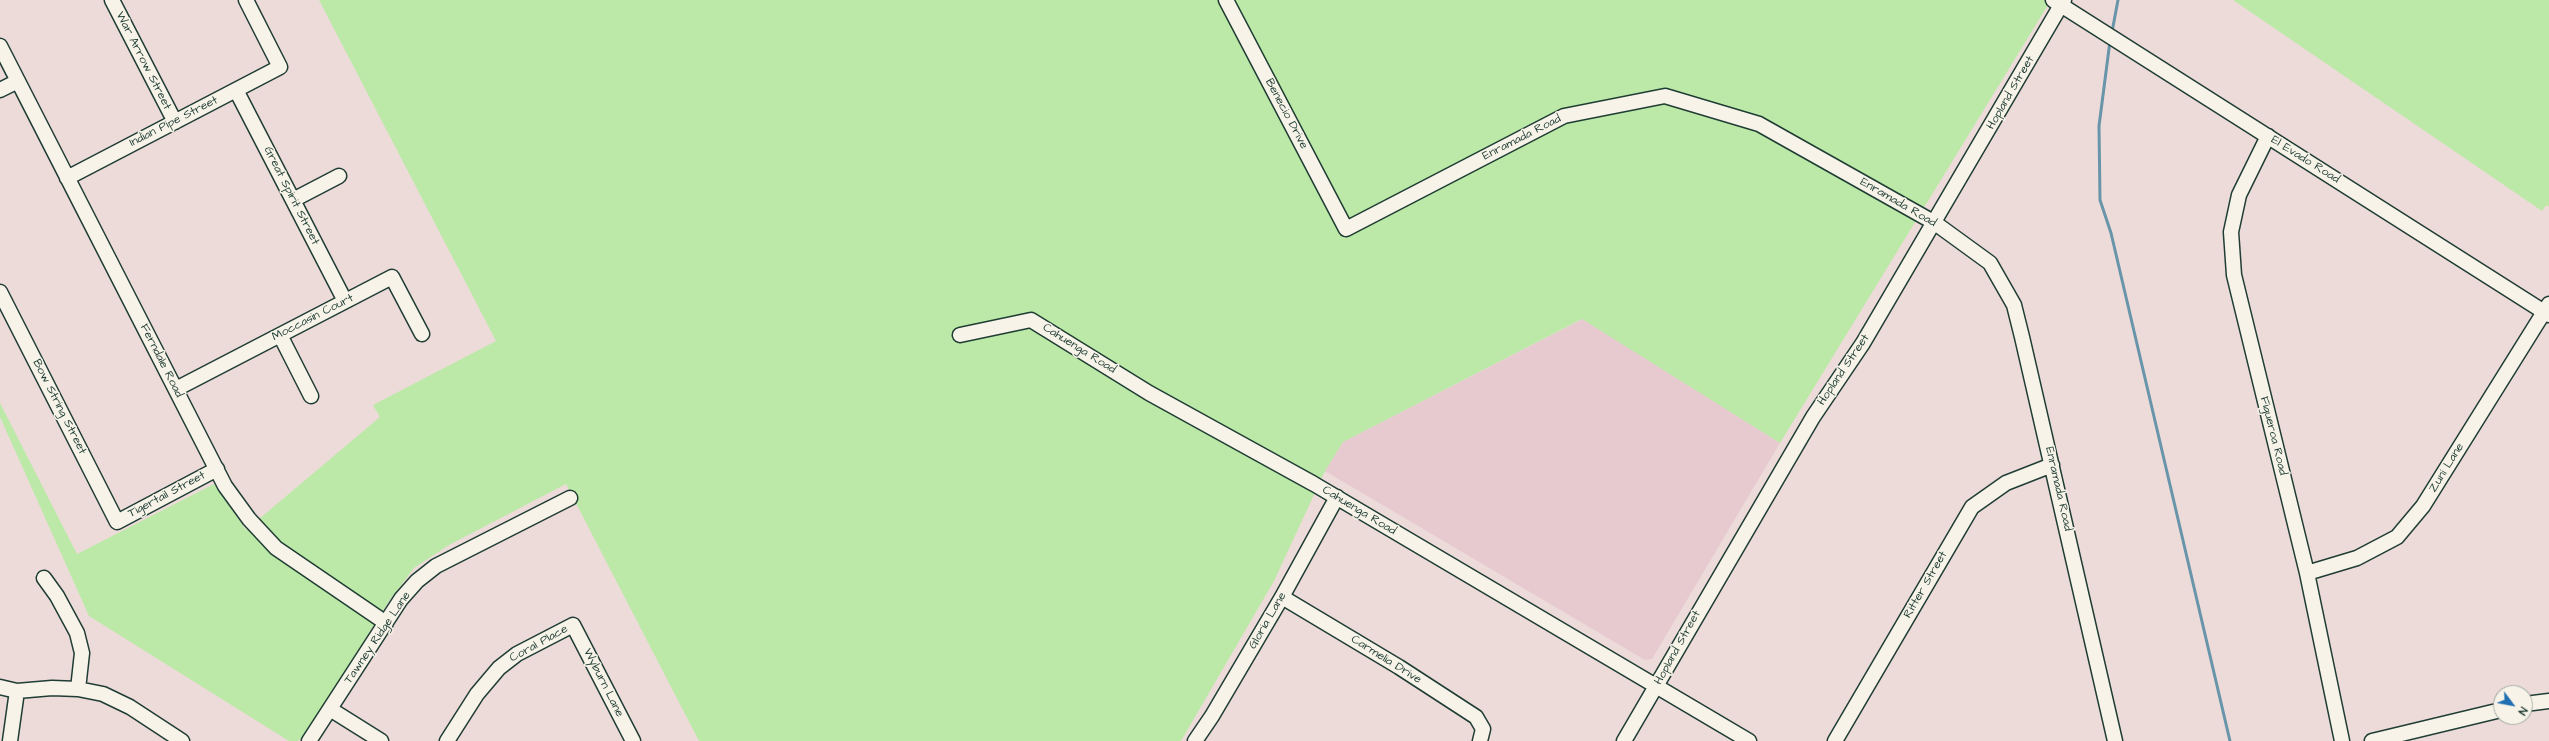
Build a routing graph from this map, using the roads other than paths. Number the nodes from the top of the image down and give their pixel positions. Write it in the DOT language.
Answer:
graph roads {
  1 [pos="112,0"];
  2 [pos="246,0"];
  3 [pos="1226,0"];
  4 [pos="2060,2"];
  5 [pos="0,46"];
  6 [pos="18,81"];
  7 [pos="0,90"];
  8 [pos="236,90"];
  9 [pos="175,122"];
  10 [pos="2268,136"];
  11 [pos="339,176"];
  12 [pos="67,178"];
  13 [pos="293,200"];
  14 [pos="1935,223"];
  15 [pos="1346,229"];
  16 [pos="0,292"];
  17 [pos="345,301"];
  18 [pos="2547,310"];
  19 [pos="422,334"];
  20 [pos="280,335"];
  21 [pos="960,335"];
  22 [pos="176,389"];
  23 [pos="312,396"];
  24 [pos="2052,464"];
  25 [pos="217,469"];
  26 [pos="1337,497"];
  27 [pos="570,498"];
  28 [pos="117,522"];
  29 [pos="2306,574"];
  30 [pos="44,578"];
  31 [pos="1282,597"];
  32 [pos="386,623"];
  33 [pos="574,625"];
  34 [pos="1658,685"];
  35 [pos="0,687"];
  36 [pos="78,689"];
  37 [pos="17,691"];
  38 [pos="2549,701"];
  39 [pos="2533,703"];
  40 [pos="330,709"];
  41 [pos="2493,712"];
  42 [pos="1481,735"];
  43 [pos="10,741"];
  44 [pos="182,741"];
  45 [pos="309,741"];
  46 [pos="381,741"];
  47 [pos="447,741"];
  48 [pos="633,741"];
  49 [pos="1195,741"];
  50 [pos="1624,741"];
  51 [pos="1749,741"];
  52 [pos="1834,741"];
  53 [pos="2115,741"];
  54 [pos="2342,741"];
  55 [pos="2372,741"];
  1 -- 9 [label="street, War Arrow Street"];
  2 -- 8 [label="street, Indian Pipe Street"];
  3 -- 15 [label="street, Benecio Drive"];
  4 -- 10 [label="street, El Evado Road"];
  4 -- 14 [label="street, Hopland Street"];
  5 -- 6 [label="street, Ferndale Road"];
  6 -- 7 [label="street"];
  6 -- 12 [label="street, Ferndale Road"];
  8 -- 9 [label="street, Indian Pipe Street"];
  8 -- 13 [label="street, Great Spirit Street"];
  9 -- 12 [label="street, Indian Pipe Street"];
  10 -- 18 [label="street, El Evado Road"];
  10 -- 29 [label="street, Figueroa Road"];
  11 -- 13 [label="street"];
  12 -- 22 [label="street, Ferndale Road"];
  13 -- 17 [label="street, Great Spirit Street"];
  14 -- 15 [label="street, Enramada Road"];
  14 -- 24 [label="street, Enramada Road"];
  14 -- 34 [label="street, Hopland Street"];
  16 -- 28 [label="street, Bow String Street"];
  17 -- 19 [label="street, Moccasin Court"];
  17 -- 20 [label="street, Moccasin Court"];
  18 -- 29 [label="street, Zuni Lane"];
  20 -- 22 [label="street, Moccasin Court"];
  20 -- 23 [label="street"];
  21 -- 26 [label="street, Cahuenga Road"];
  22 -- 25 [label="street, Ferndale Road"];
  24 -- 52 [label="street, Ritter Street"];
  24 -- 53 [label="street, Enramada Road"];
  25 -- 28 [label="street, Tigertail Street"];
  25 -- 32 [label="street, Ferndale Road"];
  26 -- 31 [label="street, Gloria Lane"];
  26 -- 34 [label="street, Cahuenga Road"];
  27 -- 32 [label="street, Tawney Ridge Lane"];
  29 -- 54 [label="street, Figueroa Road"];
  30 -- 36 [label="street"];
  31 -- 42 [label="street, Carmelia Drive"];
  31 -- 49 [label="street, Gloria Lane"];
  32 -- 40 [label="street, Tawney Ridge Lane"];
  33 -- 47 [label="street, Coral Place"];
  33 -- 48 [label="street, Wyburn Lane"];
  34 -- 50 [label="street, Hopland Street"];
  34 -- 51 [label="street, Cahuenga Road"];
  35 -- 37 [label="street"];
  36 -- 37 [label="street"];
  36 -- 44 [label="street"];
  37 -- 43 [label="street"];
  38 -- 39 [label="street"];
  40 -- 45 [label="street, Tawney Ridge Lane"];
  40 -- 46 [label="street"];
  41 -- 55 [label="street"];
}
